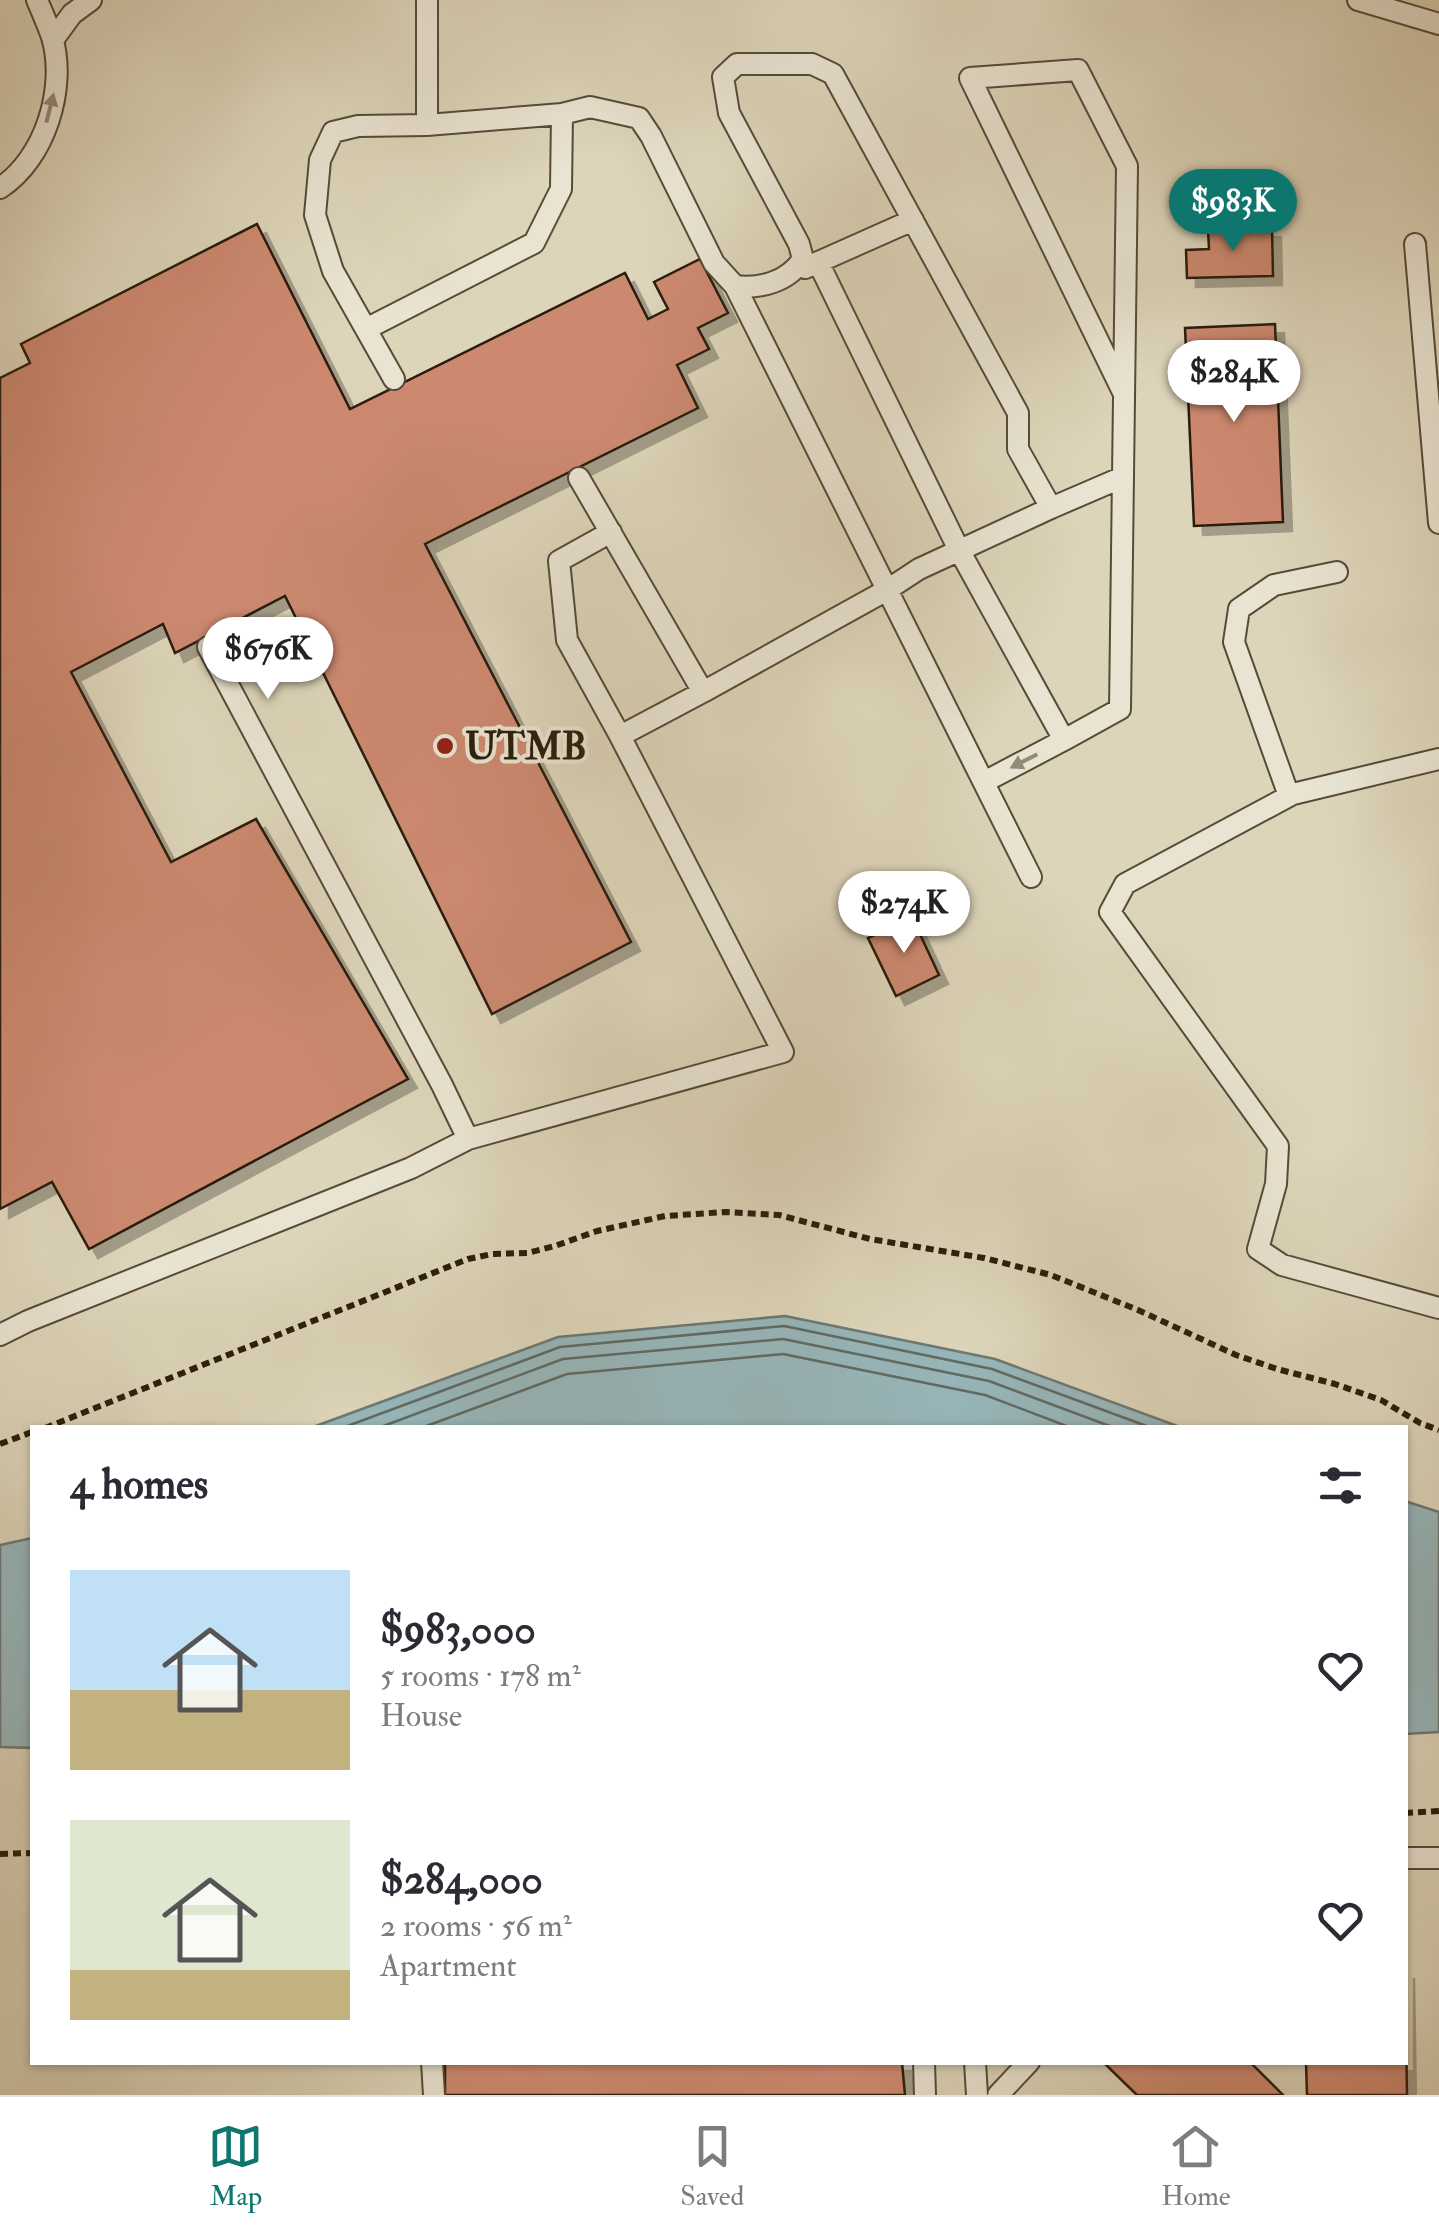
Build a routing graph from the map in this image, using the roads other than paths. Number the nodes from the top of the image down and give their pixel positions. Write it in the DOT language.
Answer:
graph roads {
  1 [pos="37,0"];
  2 [pos="90,0"];
  3 [pos="427,0"];
  4 [pos="1358,0"];
  5 [pos="1439,24"];
  6 [pos="53,40"];
  7 [pos="562,114"];
  8 [pos="427,125"];
  9 [pos="0,188"];
  10 [pos="913,220"];
  11 [pos="1415,244"];
  12 [pos="818,262"];
  13 [pos="794,272"];
  14 [pos="734,286"];
  15 [pos="366,330"];
  16 [pos="394,380"];
  17 [pos="1124,394"];
  18 [pos="1124,476"];
  19 [pos="579,478"];
  20 [pos="1051,508"];
  21 [pos="1439,523"];
  22 [pos="611,532"];
  23 [pos="960,550"];
  24 [pos="1337,572"];
  25 [pos="887,590"];
  26 [pos="208,647"];
  27 [pos="704,692"];
  28 [pos="620,736"];
  29 [pos="1064,740"];
  30 [pos="1439,758"];
  31 [pos="984,782"];
  32 [pos="1289,796"];
  33 [pos="1031,877"];
  34 [pos="468,1139"];
  35 [pos="1439,1308"];
  36 [pos="0,1335"];
  37 [pos="1408,1858"];
  38 [pos="1439,1858"];
  39 [pos="432,2065"];
  40 [pos="924,2065"];
  41 [pos="975,2065"];
  42 [pos="1026,2065"];
  43 [pos="434,2095"];
  44 [pos="925,2095"];
  45 [pos="977,2095"];
  46 [pos="998,2095"];
  1 -- 6 [label="lane"];
  2 -- 6 [label="lane"];
  3 -- 8 [label="lane"];
  4 -- 5 [label="lane"];
  9 -- 6 [label="lane, one-way"];
  7 -- 8 [label="lane"];
  7 -- 14 [label="lane"];
  7 -- 15 [label="lane"];
  8 -- 15 [label="lane"];
  10 -- 12 [label="lane"];
  10 -- 13 [label="lane"];
  10 -- 20 [label="lane"];
  11 -- 21 [label="lane"];
  12 -- 13 [label="lane"];
  12 -- 23 [label="lane"];
  13 -- 14 [label="lane"];
  14 -- 25 [label="lane"];
  15 -- 16 [label="lane"];
  17 -- 17 [label="lane"];
  17 -- 18 [label="lane"];
  18 -- 20 [label="lane"];
  18 -- 29 [label="lane"];
  19 -- 22 [label="lane"];
  20 -- 23 [label="lane"];
  22 -- 27 [label="lane"];
  22 -- 28 [label="lane"];
  23 -- 25 [label="lane"];
  23 -- 29 [label="lane"];
  24 -- 32 [label="lane"];
  25 -- 27 [label="lane"];
  25 -- 31 [label="lane"];
  26 -- 34 [label="lane"];
  27 -- 28 [label="lane"];
  28 -- 34 [label="lane"];
  29 -- 31 [label="lane, one-way"];
  30 -- 32 [label="lane"];
  31 -- 33 [label="lane"];
  32 -- 35 [label="lane"];
  34 -- 36 [label="lane"];
  37 -- 38 [label="lane"];
  39 -- 43 [label="lane"];
  40 -- 44 [label="lane"];
  41 -- 45 [label="lane"];
  42 -- 46 [label="lane"];
}
